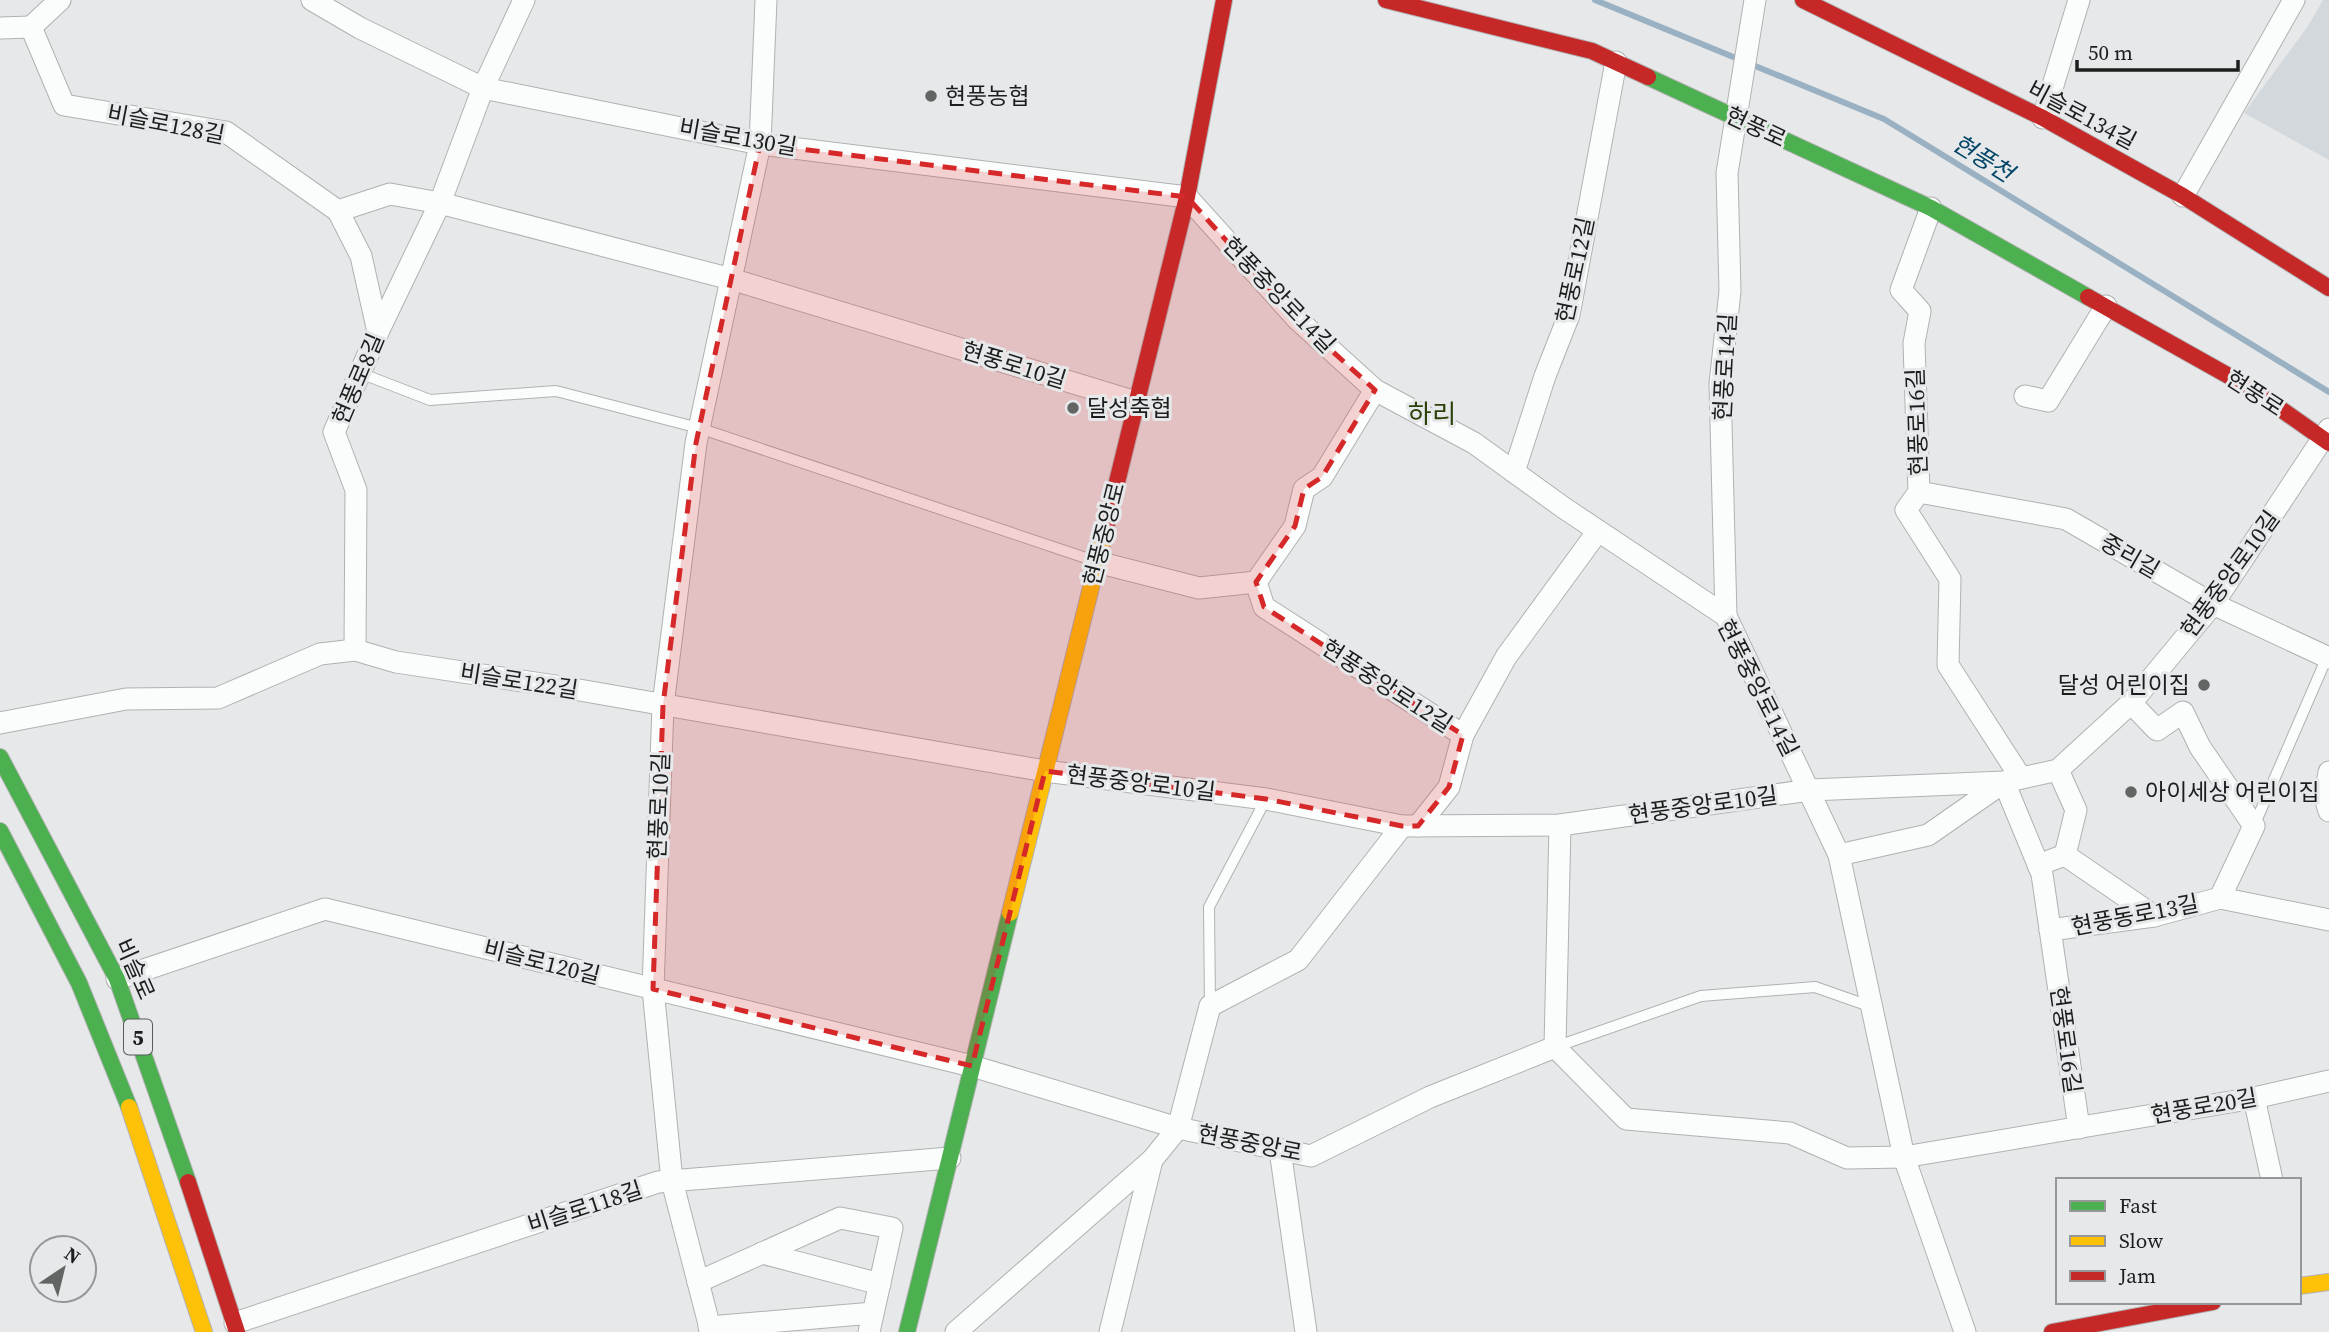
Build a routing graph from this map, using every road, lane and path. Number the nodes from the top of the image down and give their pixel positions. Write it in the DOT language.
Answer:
graph roads {
  1 [pos="60,0"];
  2 [pos="312,0"];
  3 [pos="524,0"];
  4 [pos="765,0"];
  5 [pos="1224,0"];
  6 [pos="1387,0"];
  7 [pos="1755,0"];
  8 [pos="1803,0"];
  9 [pos="2079,0"];
  10 [pos="2294,0"];
  11 [pos="31,27"];
  12 [pos="0,28"];
  13 [pos="1616,62"];
  14 [pos="483,88"];
  15 [pos="1735,118"];
  16 [pos="2043,118"];
  17 [pos="760,144"];
  18 [pos="2183,196"];
  19 [pos="1186,197"];
  20 [pos="440,203"];
  21 [pos="1931,208"];
  22 [pos="338,211"];
  23 [pos="731,279"];
  24 [pos="2329,288"];
  25 [pos="2106,306"];
  26 [pos="378,332"];
  27 [pos="360,373"];
  28 [pos="1375,390"];
  29 [pos="2025,396"];
  30 [pos="1136,402"];
  31 [pos="699,428"];
  32 [pos="2327,437"];
  33 [pos="1514,472"];
  34 [pos="1919,492"];
  35 [pos="1598,531"];
  36 [pos="1097,562"];
  37 [pos="1256,582"];
  38 [pos="2213,604"];
  39 [pos="1726,616"];
  40 [pos="355,650"];
  41 [pos="2328,658"];
  42 [pos="2132,703"];
  43 [pos="663,705"];
  44 [pos="0,723"];
  45 [pos="1463,735"];
  46 [pos="0,757"];
  47 [pos="2058,770"];
  48 [pos="1045,771"];
  49 [pos="2329,772"];
  50 [pos="2012,780"];
  51 [pos="1810,790"];
  52 [pos="1266,799"];
  53 [pos="2329,811"];
  54 [pos="1560,825"];
  55 [pos="1410,826"];
  56 [pos="2254,826"];
  57 [pos="0,831"];
  58 [pos="1839,855"];
  59 [pos="2065,855"];
  60 [pos="2038,865"];
  61 [pos="2220,898"];
  62 [pos="2154,916"];
  63 [pos="2329,920"];
  64 [pos="2050,930"];
  65 [pos="117,979"];
  66 [pos="653,989"];
  67 [pos="1210,1006"];
  68 [pos="1872,1007"];
  69 [pos="1555,1047"];
  70 [pos="972,1066"];
  71 [pos="2329,1082"];
  72 [pos="2254,1098"];
  73 [pos="1178,1128"];
  74 [pos="2079,1128"];
  75 [pos="1280,1150"];
  76 [pos="1904,1157"];
  77 [pos="950,1158"];
  78 [pos="1152,1160"];
  79 [pos="2272,1178"];
  80 [pos="671,1181"];
  81 [pos="762,1253"];
  82 [pos="698,1282"];
  83 [pos="2329,1282"];
  84 [pos="880,1284"];
  85 [pos="2301,1286"];
  86 [pos="2202,1304"];
  87 [pos="871,1322"];
  88 [pos="236,1328"];
  89 [pos="710,1329"];
  90 [pos="204,1332"];
  91 [pos="907,1332"];
  92 [pos="956,1332"];
  93 [pos="1110,1332"];
  94 [pos="1306,1332"];
  95 [pos="1965,1332"];
  96 [pos="2052,1332"];
  1 -- 11 [label="street"];
  2 -- 14 [label="street, 비슬로130길"];
  3 -- 14 [label="street, 현풍로8길"];
  4 -- 17 [label="street, 현풍로10길"];
  5 -- 19 [label="main road, 현풍중앙로"];
  6 -- 13 [label="main road, 현풍로"];
  7 -- 15 [label="street, 현풍로14길"];
  8 -- 16 [label="main road, 비슬로134길"];
  9 -- 16 [label="street"];
  10 -- 18 [label="street"];
  11 -- 12 [label="street"];
  11 -- 22 [label="street, 비슬로128길"];
  13 -- 15 [label="main road, 현풍로"];
  13 -- 33 [label="street, 현풍로12길"];
  14 -- 17 [label="street, 비슬로130길"];
  14 -- 20 [label="street, 현풍로8길"];
  15 -- 21 [label="main road, 현풍로"];
  15 -- 39 [label="street, 현풍로14길"];
  16 -- 18 [label="main road, 비슬로134길"];
  17 -- 19 [label="street, 비슬로130길"];
  17 -- 23 [label="street, 현풍로10길"];
  18 -- 24 [label="main road, 비슬로134길"];
  19 -- 28 [label="street, 현풍중앙로14길"];
  19 -- 30 [label="main road, 현풍중앙로"];
  20 -- 22 [label="street"];
  20 -- 23 [label="street"];
  20 -- 26 [label="street, 현풍로8길"];
  21 -- 25 [label="main road, 현풍로"];
  21 -- 34 [label="street, 현풍로16길"];
  22 -- 26 [label="street"];
  23 -- 30 [label="street, 현풍로10길"];
  23 -- 31 [label="street, 현풍로10길"];
  25 -- 29 [label="street"];
  25 -- 32 [label="main road, 현풍로"];
  26 -- 27 [label="street, 현풍로8길"];
  27 -- 31 [label="lane"];
  27 -- 40 [label="street, 현풍로8길"];
  28 -- 33 [label="street, 현풍중앙로14길"];
  28 -- 37 [label="street"];
  30 -- 36 [label="main road, 현풍중앙로"];
  31 -- 36 [label="lane"];
  31 -- 43 [label="street, 현풍로10길"];
  32 -- 38 [label="street, 현풍중앙로10길"];
  33 -- 35 [label="street, 현풍중앙로14길"];
  34 -- 38 [label="street, 중리길"];
  34 -- 50 [label="street, 현풍로16길"];
  35 -- 39 [label="street, 현풍중앙로14길"];
  35 -- 45 [label="street, 현풍중앙로12길"];
  36 -- 37 [label="street"];
  36 -- 48 [label="main road, 현풍중앙로"];
  37 -- 45 [label="street, 현풍중앙로12길"];
  38 -- 41 [label="street, 중리길"];
  38 -- 42 [label="street, 현풍중앙로10길"];
  39 -- 51 [label="street, 현풍중앙로14길"];
  40 -- 43 [label="street, 비슬로122길"];
  40 -- 44 [label="street, 비슬로122길"];
  41 -- 56 [label="lane"];
  42 -- 47 [label="street, 현풍중앙로10길"];
  42 -- 56 [label="street"];
  43 -- 48 [label="street, 비슬로122길"];
  43 -- 66 [label="street, 현풍로10길"];
  45 -- 55 [label="street"];
  46 -- 65 [label="main road, 비슬로 / 5"];
  47 -- 50 [label="street, 현풍중앙로10길"];
  47 -- 59 [label="street"];
  48 -- 52 [label="street, 현풍중앙로10길"];
  48 -- 70 [label="main road, 현풍중앙로"];
  49 -- 53 [label="street"];
  50 -- 51 [label="street, 현풍중앙로10길"];
  50 -- 58 [label="street, 현풍중앙로10길"];
  50 -- 60 [label="street, 현풍로16길"];
  51 -- 54 [label="street, 현풍중앙로10길"];
  51 -- 58 [label="street, 현풍중앙로14길"];
  52 -- 55 [label="street, 현풍중앙로10길"];
  52 -- 67 [label="lane"];
  54 -- 55 [label="street, 현풍중앙로10길"];
  54 -- 69 [label="street"];
  55 -- 67 [label="street"];
  56 -- 61 [label="street, 현풍동로13길"];
  57 -- 90 [label="main road, 5"];
  58 -- 68 [label="street, 현풍중앙로14길"];
  59 -- 60 [label="street"];
  59 -- 62 [label="street"];
  60 -- 64 [label="street, 현풍로16길"];
  61 -- 62 [label="street, 현풍동로13길"];
  61 -- 63 [label="street, 현풍동로13길"];
  62 -- 64 [label="street, 현풍동로13길"];
  64 -- 74 [label="street, 현풍로16길"];
  65 -- 66 [label="street, 비슬로120길"];
  65 -- 88 [label="main road, 비슬로 / 5"];
  66 -- 70 [label="street, 비슬로120길"];
  66 -- 80 [label="street, 현풍로10길"];
  67 -- 73 [label="street"];
  68 -- 69 [label="lane"];
  68 -- 76 [label="street, 현풍중앙로14길"];
  69 -- 75 [label="street, 현풍중앙로"];
  69 -- 76 [label="street"];
  70 -- 73 [label="street, 현풍중앙로"];
  70 -- 77 [label="main road, 현풍중앙로"];
  71 -- 72 [label="street, 현풍로20길"];
  72 -- 74 [label="street, 현풍로20길"];
  72 -- 79 [label="street"];
  73 -- 75 [label="street, 현풍중앙로"];
  73 -- 78 [label="street"];
  74 -- 76 [label="street"];
  75 -- 94 [label="street"];
  76 -- 95 [label="street, 현풍중앙로14길"];
  77 -- 80 [label="street, 비슬로118길"];
  77 -- 91 [label="main road, 현풍중앙로"];
  78 -- 92 [label="street"];
  78 -- 93 [label="street"];
  80 -- 82 [label="street, 현풍로10길"];
  80 -- 88 [label="street, 비슬로118길"];
  81 -- 82 [label="street"];
  81 -- 84 [label="street"];
  81 -- 84 [label="street"];
  82 -- 89 [label="street, 현풍로10길"];
  83 -- 85 [label="main road"];
  84 -- 87 [label="street"];
  86 -- 96 [label="main road"];
  87 -- 89 [label="street"];
}
